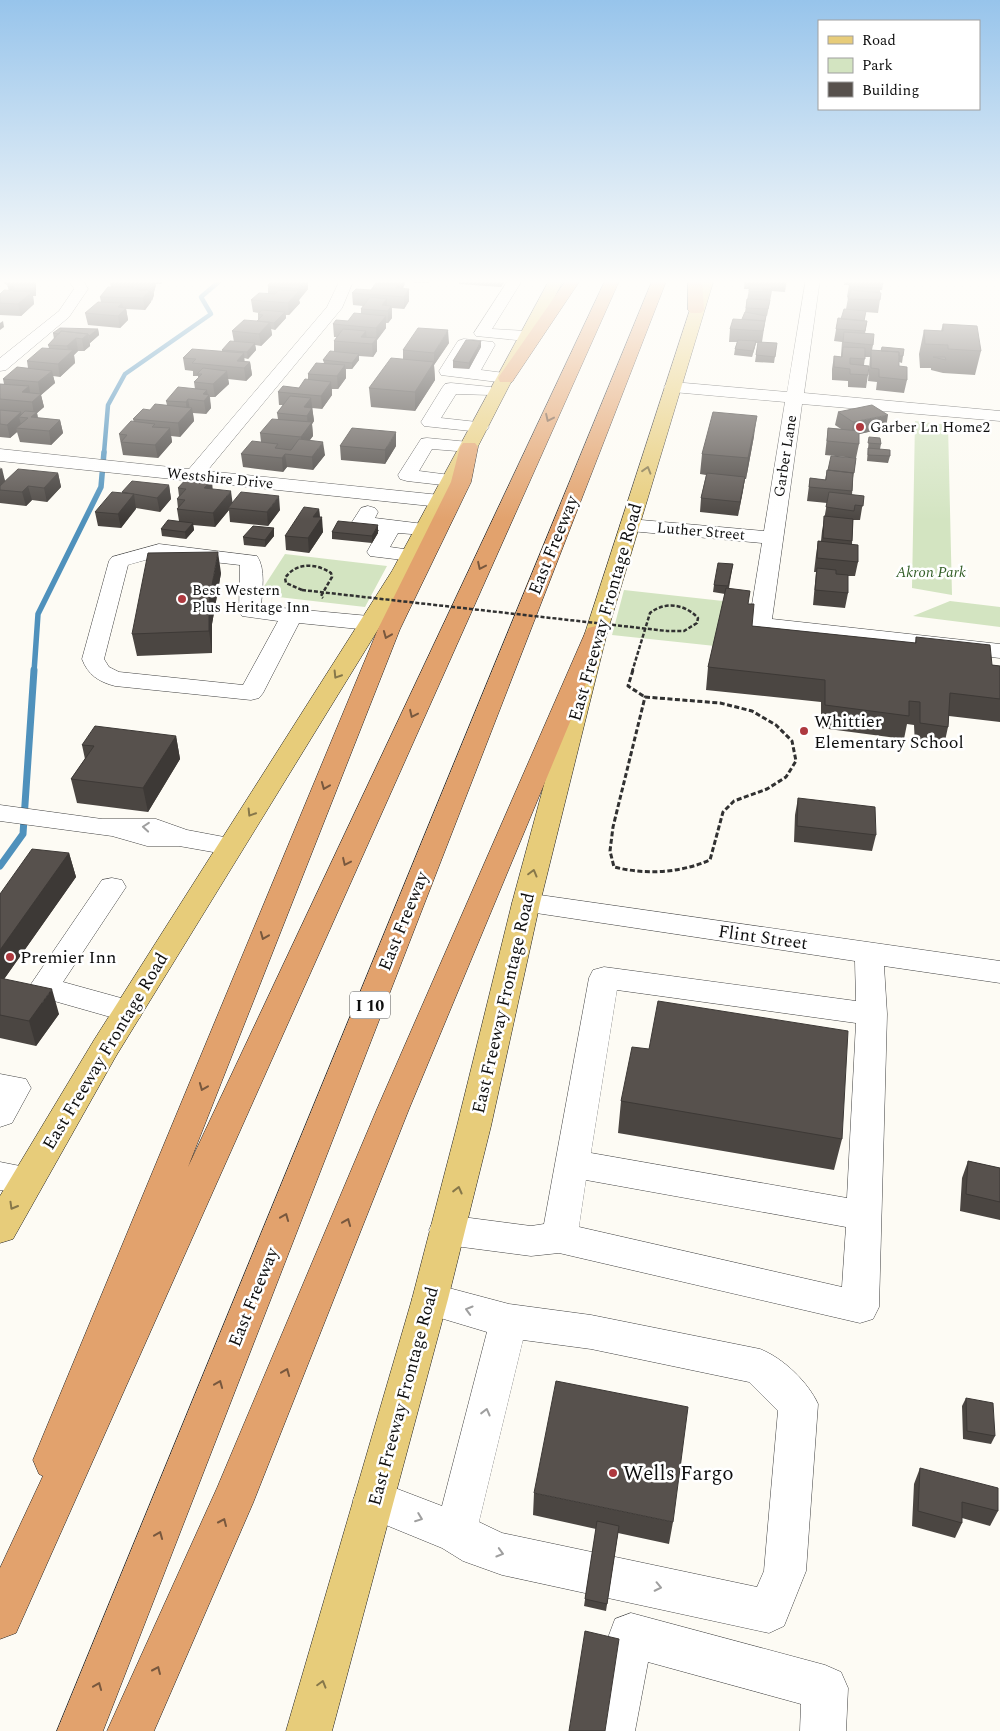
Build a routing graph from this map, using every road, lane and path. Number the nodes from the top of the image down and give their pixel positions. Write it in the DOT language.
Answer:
graph roads {
  1 [pos="291,360"];
  2 [pos="454,360"];
  3 [pos="479,360"];
  4 [pos="515,360"];
  5 [pos="519,360"];
  6 [pos="576,360"];
  7 [pos="628,360"];
  8 [pos="681,360"];
  9 [pos="800,360"];
  10 [pos="471,373"];
  11 [pos="502,385"];
  12 [pos="673,386"];
  13 [pos="794,397"];
  14 [pos="1000,416"];
  15 [pos="474,437"];
  16 [pos="0,455"];
  17 [pos="194,475"];
  18 [pos="407,475"];
  19 [pos="451,480"];
  20 [pos="334,484"];
  21 [pos="380,495"];
  22 [pos="440,501"];
  23 [pos="368,512"];
  24 [pos="630,525"];
  25 [pos="392,526"];
  26 [pos="425,529"];
  27 [pos="772,538"];
  28 [pos="411,556"];
  29 [pos="321,596"];
  30 [pos="292,616"];
  31 [pos="369,623"];
  32 [pos="596,633"];
  33 [pos="1000,651"];
  34 [pos="645,697"];
  35 [pos="0,813"];
  36 [pos="230,846"];
  37 [pos="112,887"];
  38 [pos="526,903"];
  39 [pos="869,953"];
  40 [pos="1000,972"];
  41 [pos="128,1011"];
  42 [pos="872,1014"];
  43 [pos="0,1086"];
  44 [pos="0,1114"];
  45 [pos="573,1164"];
  46 [pos="14,1178"];
  47 [pos="863,1215"];
  48 [pos="0,1228"];
  49 [pos="447,1230"];
  50 [pos="559,1238"];
  51 [pos="430,1299"];
  52 [pos="509,1321"];
  53 [pos="374,1500"];
  54 [pos="456,1532"];
  55 [pos="0,1590"];
  56 [pos="0,1617"];
  57 [pos="80,1731"];
  58 [pos="130,1731"];
  59 [pos="308,1731"];
  60 [pos="612,1731"];
  61 [pos="822,1731"];
  1 -- 17 [label="street"];
  2 -- 10 [label="street"];
  3 -- 10 [label="street"];
  4 -- 11 [label="main road, East Freeway Frontage Road"];
  5 -- 11 [label="highway"];
  6 -- 56 [label="highway, one-way"];
  57 -- 7 [label="highway, East Freeway / I 10, one-way"];
  8 -- 12 [label="main road, East Freeway Frontage Road"];
  9 -- 13 [label="street, Garber Lane"];
  10 -- 11 [label="street"];
  11 -- 15 [label="main road, East Freeway Frontage Road"];
  11 -- 15 [label="street"];
  12 -- 13 [label="street"];
  24 -- 12 [label="main road, East Freeway Frontage Road, one-way"];
  13 -- 14 [label="street"];
  13 -- 27 [label="street, Garber Lane"];
  15 -- 18 [label="street"];
  15 -- 19 [label="main road, East Freeway Frontage Road"];
  15 -- 55 [label="highway, one-way"];
  16 -- 17 [label="street, Westshire Drive"];
  17 -- 20 [label="street, Westshire Drive"];
  18 -- 19 [label="street"];
  18 -- 21 [label="street"];
  19 -- 22 [label="main road, East Freeway Frontage Road"];
  20 -- 21 [label="street, Westshire Drive"];
  20 -- 23 [label="street"];
  21 -- 22 [label="street, Westshire Drive"];
  21 -- 23 [label="street"];
  22 -- 26 [label="main road, East Freeway Frontage Road"];
  23 -- 25 [label="street"];
  24 -- 27 [label="street, Luther Street"];
  24 -- 32 [label="main road, East Freeway Frontage Road"];
  25 -- 26 [label="street"];
  25 -- 28 [label="street"];
  26 -- 28 [label="main road, East Freeway Frontage Road"];
  27 -- 33 [label="street, Garber Lane"];
  28 -- 31 [label="main road, East Freeway Frontage Road"];
  29 -- 34 [label="path, bridge"];
  30 -- 30 [label="street"];
  30 -- 31 [label="street"];
  31 -- 36 [label="main road, East Freeway Frontage Road, one-way"];
  38 -- 32 [label="main road, East Freeway Frontage Road, one-way"];
  58 -- 32 [label="highway, one-way"];
  34 -- 34 [label="path"];
  35 -- 36 [label="street"];
  36 -- 41 [label="main road, East Freeway Frontage Road"];
  37 -- 41 [label="street"];
  38 -- 39 [label="street, Flint Street"];
  49 -- 38 [label="main road, East Freeway Frontage Road, one-way"];
  39 -- 40 [label="street, Flint Street"];
  39 -- 42 [label="street"];
  41 -- 46 [label="main road, East Freeway Frontage Road"];
  42 -- 45 [label="street"];
  42 -- 47 [label="street"];
  43 -- 44 [label="street"];
  45 -- 47 [label="street"];
  45 -- 50 [label="street"];
  46 -- 48 [label="main road, East Freeway Frontage Road, one-way"];
  47 -- 50 [label="street"];
  49 -- 50 [label="street"];
  49 -- 51 [label="main road, East Freeway Frontage Road"];
  52 -- 51 [label="street, one-way"];
  51 -- 53 [label="main road, East Freeway Frontage Road"];
  54 -- 52 [label="street, one-way"];
  54 -- 52 [label="street, one-way"];
  53 -- 54 [label="street, one-way"];
  59 -- 53 [label="main road, East Freeway Frontage Road, one-way"];
  60 -- 61 [label="street"];
}
